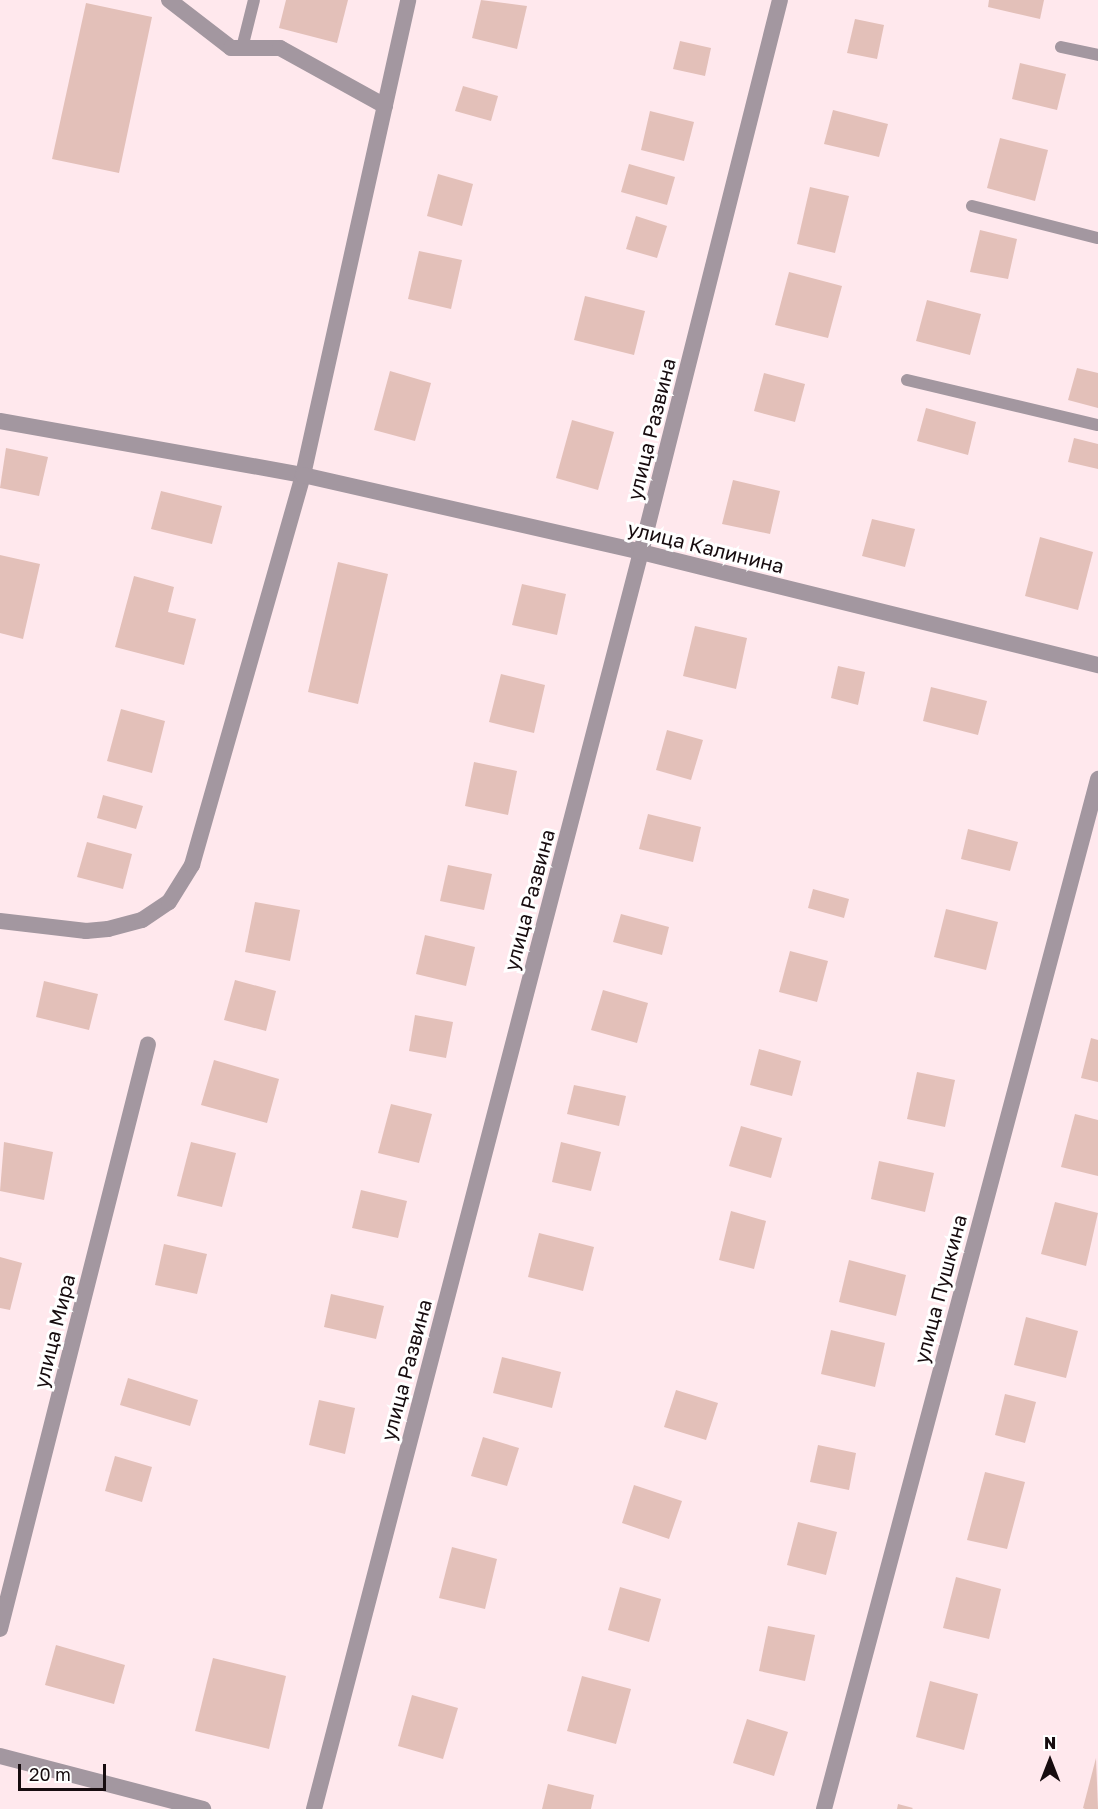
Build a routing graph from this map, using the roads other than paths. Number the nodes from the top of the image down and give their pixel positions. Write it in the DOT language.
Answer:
graph roads {
  1 [pos="169,0"];
  2 [pos="254,0"];
  3 [pos="408,0"];
  4 [pos="780,0"];
  5 [pos="1061,47"];
  6 [pos="242,48"];
  7 [pos="1098,55"];
  8 [pos="385,106"];
  9 [pos="972,206"];
  10 [pos="1098,238"];
  11 [pos="907,380"];
  12 [pos="0,421"];
  13 [pos="1098,425"];
  14 [pos="303,475"];
  15 [pos="641,552"];
  16 [pos="1098,665"];
  17 [pos="1098,779"];
  18 [pos="0,921"];
  19 [pos="148,1044"];
  20 [pos="0,1629"];
  21 [pos="0,1756"];
  22 [pos="203,1809"];
  23 [pos="314,1809"];
  24 [pos="824,1809"];
  1 -- 6 [label="street"];
  2 -- 6 [label="lane"];
  3 -- 8 [label="street"];
  4 -- 15 [label="street, улица Развина"];
  5 -- 7 [label="lane"];
  6 -- 8 [label="street"];
  8 -- 14 [label="street"];
  9 -- 10 [label="lane"];
  11 -- 13 [label="lane"];
  12 -- 14 [label="street, улица Калинина"];
  14 -- 15 [label="street, улица Калинина"];
  14 -- 18 [label="street"];
  15 -- 16 [label="street, улица Калинина"];
  15 -- 23 [label="street, улица Развина"];
  17 -- 24 [label="street, улица Пушкина"];
  19 -- 20 [label="street, улица Мира"];
  21 -- 22 [label="street"];
}
